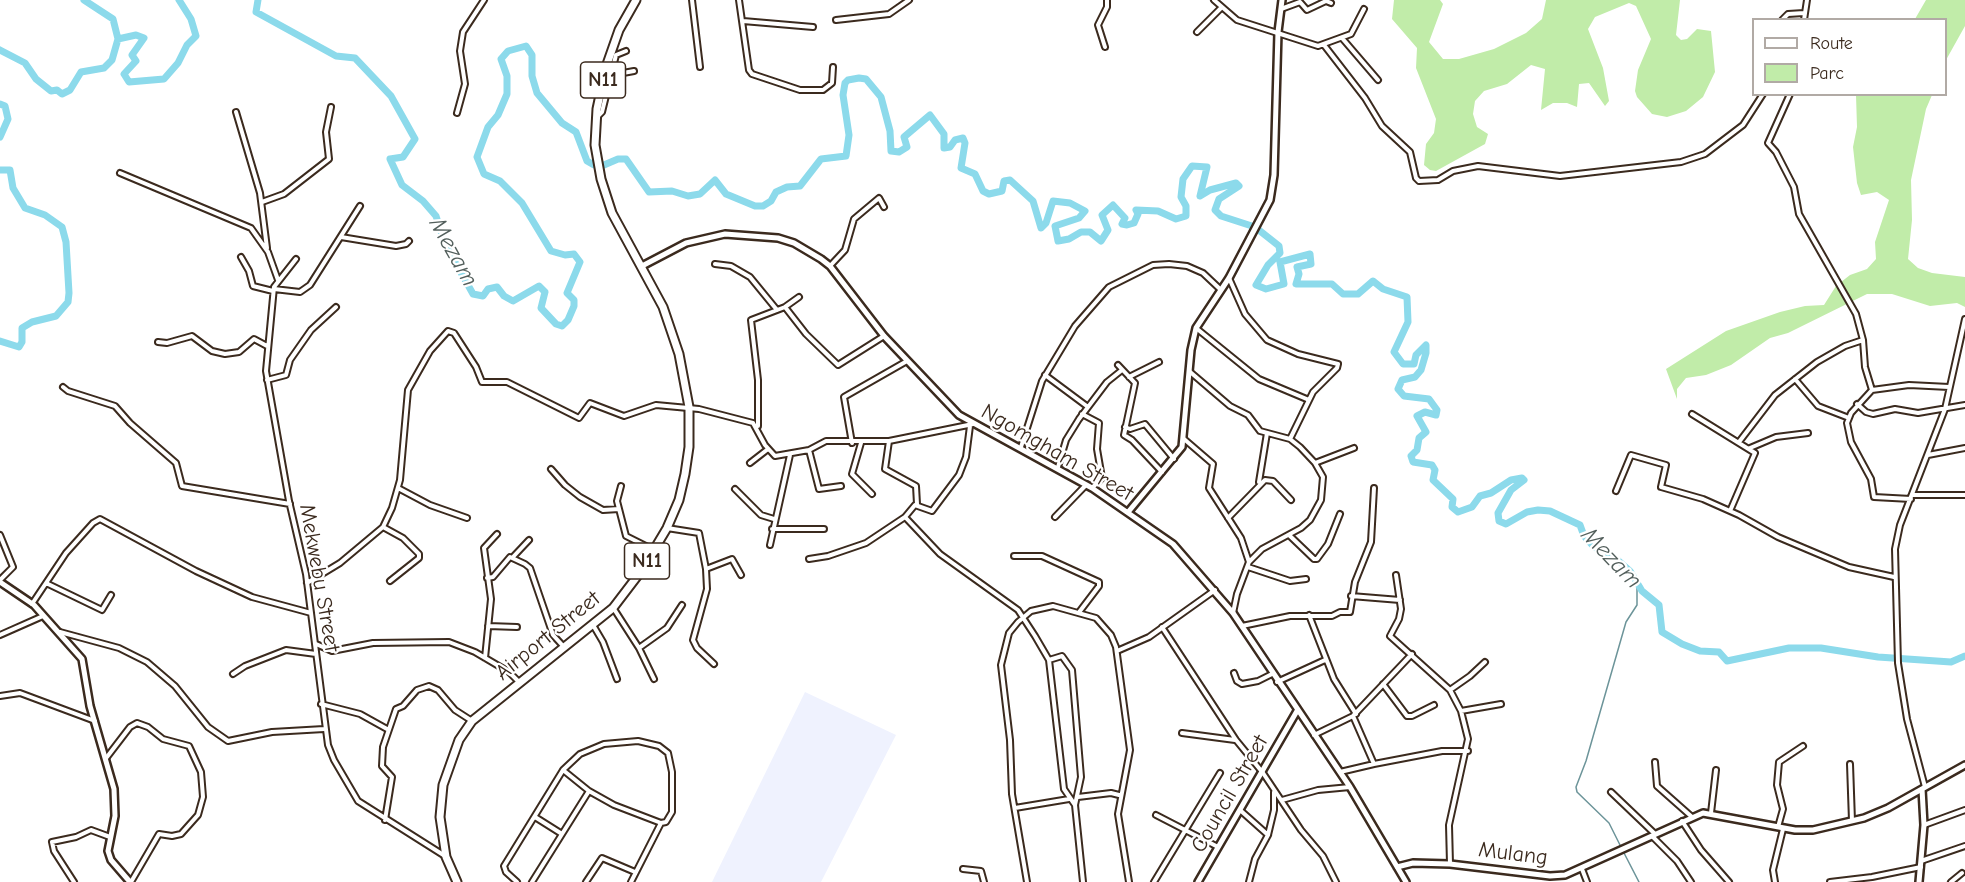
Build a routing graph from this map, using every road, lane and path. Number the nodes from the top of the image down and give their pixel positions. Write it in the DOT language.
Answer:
graph roads {
  1 [pos="484,0"];
  2 [pos="636,0"];
  3 [pos="692,0"];
  4 [pos="739,0"];
  5 [pos="909,0"];
  6 [pos="1107,0"];
  7 [pos="1214,0"];
  8 [pos="1282,0"];
  9 [pos="1807,0"];
  10 [pos="1331,3"];
  11 [pos="1221,8"];
  12 [pos="1281,9"];
  13 [pos="1364,9"];
  14 [pos="1804,13"];
  15 [pos="1784,18"];
  16 [pos="1804,18"];
  17 [pos="836,20"];
  18 [pos="743,21"];
  19 [pos="813,27"];
  20 [pos="1278,32"];
  21 [pos="1197,33"];
  22 [pos="1342,38"];
  23 [pos="1324,45"];
  24 [pos="1105,47"];
  25 [pos="626,51"];
  26 [pos="700,67"];
  27 [pos="833,67"];
  28 [pos="634,71"];
  29 [pos="611,75"];
  30 [pos="1378,80"];
  31 [pos="1762,96"];
  32 [pos="1789,96"];
  33 [pos="331,107"];
  34 [pos="236,112"];
  35 [pos="457,112"];
  36 [pos="596,118"];
  37 [pos="120,173"];
  38 [pos="262,202"];
  39 [pos="360,206"];
  40 [pos="885,207"];
  41 [pos="341,237"];
  42 [pos="409,241"];
  43 [pos="268,252"];
  44 [pos="242,257"];
  45 [pos="296,259"];
  46 [pos="715,264"];
  47 [pos="642,266"];
  48 [pos="830,266"];
  49 [pos="1229,278"];
  50 [pos="278,280"];
  51 [pos="274,290"];
  52 [pos="1221,290"];
  53 [pos="799,297"];
  54 [pos="336,307"];
  55 [pos="785,307"];
  56 [pos="777,310"];
  57 [pos="1965,319"];
  58 [pos="1196,328"];
  59 [pos="884,336"];
  60 [pos="1963,336"];
  61 [pos="1863,340"];
  62 [pos="158,342"];
  63 [pos="267,346"];
  64 [pos="907,361"];
  65 [pos="1159,362"];
  66 [pos="1118,365"];
  67 [pos="1122,370"];
  68 [pos="1189,371"];
  69 [pos="1045,375"];
  70 [pos="1130,377"];
  71 [pos="1795,379"];
  72 [pos="267,380"];
  73 [pos="63,387"];
  74 [pos="1949,387"];
  75 [pos="1872,390"];
  76 [pos="1309,400"];
  77 [pos="1857,404"];
  78 [pos="1965,405"];
  79 [pos="688,407"];
  80 [pos="1088,407"];
  81 [pos="1945,409"];
  82 [pos="1082,414"];
  83 [pos="1692,414"];
  84 [pos="1849,418"];
  85 [pos="972,425"];
  86 [pos="758,427"];
  87 [pos="1125,427"];
  88 [pos="1267,433"];
  89 [pos="1808,433"];
  90 [pos="1290,439"];
  91 [pos="1184,440"];
  92 [pos="889,441"];
  93 [pos="1739,442"];
  94 [pos="852,443"];
  95 [pos="861,443"];
  96 [pos="1021,447"];
  97 [pos="1965,447"];
  98 [pos="1354,448"];
  99 [pos="1750,448"];
  100 [pos="768,449"];
  101 [pos="809,450"];
  102 [pos="790,455"];
  103 [pos="1927,455"];
  104 [pos="1174,459"];
  105 [pos="750,463"];
  106 [pos="1315,463"];
  107 [pos="1058,467"];
  108 [pos="551,469"];
  109 [pos="1162,472"];
  110 [pos="1259,483"];
  111 [pos="621,486"];
  112 [pos="841,486"];
  113 [pos="1090,486"];
  114 [pos="398,488"];
  115 [pos="1374,488"];
  116 [pos="735,489"];
  117 [pos="1616,491"];
  118 [pos="872,494"];
  119 [pos="1965,495"];
  120 [pos="1912,497"];
  121 [pos="1291,500"];
  122 [pos="290,504"];
  123 [pos="917,504"];
  124 [pos="619,509"];
  125 [pos="1730,511"];
  126 [pos="1129,512"];
  127 [pos="1340,514"];
  128 [pos="905,517"];
  129 [pos="1055,517"];
  130 [pos="467,518"];
  131 [pos="1228,518"];
  132 [pos="774,519"];
  133 [pos="383,527"];
  134 [pos="667,528"];
  135 [pos="772,529"];
  136 [pos="824,529"];
  137 [pos="497,534"];
  138 [pos="0,535"];
  139 [pos="1289,535"];
  140 [pos="529,540"];
  141 [pos="770,544"];
  142 [pos="654,550"];
  143 [pos="1014,556"];
  144 [pos="513,557"];
  145 [pos="808,559"];
  146 [pos="1249,564"];
  147 [pos="706,569"];
  148 [pos="741,575"];
  149 [pos="1396,575"];
  150 [pos="1894,577"];
  151 [pos="487,578"];
  152 [pos="1306,579"];
  153 [pos="0,581"];
  154 [pos="390,581"];
  155 [pos="46,583"];
  156 [pos="307,583"];
  157 [pos="1215,590"];
  158 [pos="111,595"];
  159 [pos="1352,596"];
  160 [pos="1400,600"];
  161 [pos="1235,602"];
  162 [pos="32,604"];
  163 [pos="682,605"];
  164 [pos="1228,606"];
  165 [pos="613,608"];
  166 [pos="1080,611"];
  167 [pos="311,613"];
  168 [pos="1233,613"];
  169 [pos="43,615"];
  170 [pos="1309,615"];
  171 [pos="1024,618"];
  172 [pos="593,625"];
  173 [pos="488,626"];
  174 [pos="517,627"];
  175 [pos="1162,627"];
  176 [pos="1240,627"];
  177 [pos="60,632"];
  178 [pos="0,635"];
  179 [pos="315,644"];
  180 [pos="564,647"];
  181 [pos="639,648"];
  182 [pos="1117,651"];
  183 [pos="316,654"];
  184 [pos="1412,654"];
  185 [pos="485,658"];
  186 [pos="1049,660"];
  187 [pos="1325,660"];
  188 [pos="1485,662"];
  189 [pos="714,664"];
  190 [pos="1234,672"];
  191 [pos="233,674"];
  192 [pos="1272,674"];
  193 [pos="654,679"];
  194 [pos="617,680"];
  195 [pos="520,682"];
  196 [pos="1277,682"];
  197 [pos="1383,684"];
  198 [pos="1450,690"];
  199 [pos="0,696"];
  200 [pos="321,704"];
  201 [pos="1501,704"];
  202 [pos="1434,705"];
  203 [pos="1297,711"];
  204 [pos="1461,711"];
  205 [pos="1354,715"];
  206 [pos="1303,719"];
  207 [pos="472,721"];
  208 [pos="95,722"];
  209 [pos="1291,722"];
  210 [pos="324,729"];
  211 [pos="388,730"];
  212 [pos="1182,733"];
  213 [pos="1314,735"];
  214 [pos="1236,740"];
  215 [pos="1803,746"];
  216 [pos="1467,751"];
  217 [pos="107,757"];
  218 [pos="1655,762"];
  219 [pos="1374,764"];
  220 [pos="1850,764"];
  221 [pos="1965,765"];
  222 [pos="563,770"];
  223 [pos="1716,770"];
  224 [pos="1340,772"];
  225 [pos="1220,773"];
  226 [pos="1263,773"];
  227 [pos="1350,787"];
  228 [pos="1924,788"];
  229 [pos="589,791"];
  230 [pos="1274,791"];
  231 [pos="1611,792"];
  232 [pos="1119,795"];
  233 [pos="1078,797"];
  234 [pos="1069,798"];
  235 [pos="1282,800"];
  236 [pos="1291,800"];
  237 [pos="1075,805"];
  238 [pos="1286,806"];
  239 [pos="1015,808"];
  240 [pos="1240,810"];
  241 [pos="1965,810"];
  242 [pos="1711,813"];
  243 [pos="1156,815"];
  244 [pos="535,817"];
  245 [pos="1692,817"];
  246 [pos="385,820"];
  247 [pos="1682,821"];
  248 [pos="1852,821"];
  249 [pos="661,823"];
  250 [pos="1924,825"];
  251 [pos="1781,829"];
  252 [pos="1188,830"];
  253 [pos="562,834"];
  254 [pos="1268,835"];
  255 [pos="1653,835"];
  256 [pos="110,837"];
  257 [pos="1965,846"];
  258 [pos="1219,848"];
  259 [pos="446,856"];
  260 [pos="1450,864"];
  261 [pos="1921,864"];
  262 [pos="1397,867"];
  263 [pos="963,869"];
  264 [pos="1582,869"];
  265 [pos="635,872"];
  266 [pos="1962,873"];
  267 [pos="1565,875"];
  268 [pos="1954,881"];
  269 [pos="74,882"];
  270 [pos="130,882"];
  271 [pos="457,882"];
  272 [pos="517,882"];
  273 [pos="532,882"];
  274 [pos="586,882"];
  275 [pos="631,882"];
  276 [pos="984,882"];
  277 [pos="1027,882"];
  278 [pos="1083,882"];
  279 [pos="1129,882"];
  280 [pos="1154,882"];
  281 [pos="1198,882"];
  282 [pos="1249,882"];
  283 [pos="1336,882"];
  284 [pos="1406,882"];
  285 [pos="1559,882"];
  286 [pos="1587,882"];
  287 [pos="1691,882"];
  288 [pos="1730,882"];
  289 [pos="1775,882"];
  290 [pos="1830,882"];
  291 [pos="1919,882"];
  1 -- 35 [label="street"];
  2 -- 36 [label="highway, N11"];
  3 -- 26 [label="street"];
  4 -- 18 [label="street"];
  5 -- 17 [label="street"];
  6 -- 24 [label="street"];
  7 -- 11 [label="street"];
  8 -- 12 [label="main road"];
  9 -- 14 [label="street"];
  10 -- 12 [label="street"];
  11 -- 20 [label="street"];
  11 -- 21 [label="street"];
  12 -- 20 [label="main road"];
  13 -- 22 [label="street"];
  14 -- 15 [label="street"];
  14 -- 16 [label="street"];
  18 -- 19 [label="street"];
  18 -- 27 [label="street"];
  20 -- 23 [label="street"];
  20 -- 49 [label="main road"];
  22 -- 23 [label="street"];
  22 -- 30 [label="street"];
  23 -- 31 [label="street"];
  25 -- 29 [label="street"];
  28 -- 29 [label="street"];
  29 -- 36 [label="street"];
  32 -- 61 [label="street"];
  33 -- 38 [label="street"];
  34 -- 38 [label="street"];
  36 -- 47 [label="highway, Airport Street / N11"];
  37 -- 43 [label="street"];
  38 -- 43 [label="street"];
  39 -- 41 [label="street"];
  40 -- 48 [label="street"];
  41 -- 42 [label="street"];
  41 -- 51 [label="street"];
  43 -- 50 [label="street"];
  44 -- 51 [label="street"];
  45 -- 50 [label="street, Mekwebu Street"];
  46 -- 56 [label="street"];
  47 -- 48 [label="main road, Ngomgham Street"];
  47 -- 79 [label="highway, Airport Street / N11"];
  48 -- 59 [label="main road, Ngomgham Street"];
  49 -- 52 [label="main road"];
  49 -- 76 [label="street"];
  50 -- 51 [label="street, Mekwebu Street"];
  51 -- 63 [label="street, Mekwebu Street"];
  52 -- 58 [label="main road"];
  52 -- 69 [label="street"];
  53 -- 55 [label="street"];
  54 -- 72 [label="street"];
  55 -- 56 [label="street"];
  55 -- 59 [label="street"];
  56 -- 86 [label="street"];
  57 -- 60 [label="street"];
  58 -- 68 [label="main road"];
  58 -- 76 [label="street"];
  59 -- 64 [label="main road, Ngomgham Street"];
  60 -- 74 [label="street"];
  61 -- 71 [label="street"];
  61 -- 75 [label="street"];
  62 -- 63 [label="street"];
  63 -- 72 [label="street, Mekwebu Street"];
  64 -- 85 [label="main road, Ngomgham Street"];
  64 -- 94 [label="street"];
  65 -- 70 [label="street"];
  66 -- 67 [label="street"];
  67 -- 70 [label="street"];
  67 -- 80 [label="street"];
  68 -- 88 [label="street"];
  68 -- 91 [label="main road"];
  69 -- 80 [label="street"];
  69 -- 96 [label="street"];
  70 -- 87 [label="street"];
  71 -- 84 [label="street"];
  71 -- 93 [label="street"];
  72 -- 122 [label="street, Mekwebu Street"];
  73 -- 122 [label="street"];
  74 -- 75 [label="street"];
  74 -- 81 [label="street"];
  75 -- 77 [label="street"];
  76 -- 90 [label="street"];
  77 -- 81 [label="street"];
  77 -- 84 [label="street"];
  78 -- 81 [label="street"];
  79 -- 86 [label="street"];
  79 -- 114 [label="street"];
  79 -- 134 [label="highway, Airport Street / N11"];
  80 -- 82 [label="street"];
  81 -- 103 [label="street"];
  82 -- 107 [label="street"];
  82 -- 113 [label="street"];
  83 -- 93 [label="street"];
  84 -- 120 [label="street"];
  85 -- 92 [label="street"];
  85 -- 96 [label="main road, Ngomgham Street"];
  85 -- 123 [label="street"];
  86 -- 100 [label="street"];
  87 -- 104 [label="street"];
  87 -- 109 [label="street"];
  88 -- 90 [label="street"];
  88 -- 110 [label="street"];
  89 -- 99 [label="street"];
  90 -- 106 [label="street"];
  91 -- 104 [label="main road"];
  91 -- 131 [label="street"];
  92 -- 95 [label="street"];
  92 -- 123 [label="street"];
  93 -- 99 [label="street"];
  94 -- 95 [label="street"];
  94 -- 101 [label="street"];
  95 -- 118 [label="street"];
  96 -- 107 [label="main road, Ngomgham Street"];
  97 -- 103 [label="street"];
  98 -- 106 [label="street"];
  99 -- 125 [label="street"];
  100 -- 102 [label="street"];
  100 -- 105 [label="street"];
  101 -- 102 [label="street"];
  101 -- 112 [label="street"];
  102 -- 132 [label="street"];
  103 -- 120 [label="street"];
  104 -- 109 [label="main road"];
  106 -- 139 [label="street"];
  107 -- 113 [label="main road, Ngomgham Street"];
  108 -- 124 [label="street"];
  109 -- 126 [label="main road"];
  110 -- 121 [label="street"];
  110 -- 131 [label="street"];
  111 -- 124 [label="street"];
  113 -- 126 [label="main road, Ngomgham Street"];
  113 -- 129 [label="street"];
  114 -- 130 [label="street"];
  114 -- 133 [label="street"];
  115 -- 159 [label="street"];
  116 -- 132 [label="street"];
  117 -- 125 [label="street"];
  119 -- 120 [label="street"];
  120 -- 150 [label="street"];
  122 -- 156 [label="street, Mekwebu Street"];
  123 -- 128 [label="street"];
  124 -- 142 [label="street"];
  125 -- 150 [label="street"];
  126 -- 157 [label="main road, Ngomgham Street"];
  127 -- 139 [label="street"];
  128 -- 145 [label="street"];
  128 -- 171 [label="street"];
  131 -- 146 [label="street"];
  132 -- 135 [label="street"];
  133 -- 154 [label="street"];
  133 -- 156 [label="street"];
  134 -- 142 [label="highway, Airport Street / N11"];
  134 -- 147 [label="street"];
  135 -- 136 [label="street"];
  135 -- 141 [label="street"];
  137 -- 151 [label="street"];
  138 -- 153 [label="street"];
  139 -- 146 [label="street"];
  140 -- 144 [label="street"];
  142 -- 165 [label="highway, Airport Street / N11"];
  143 -- 166 [label="street"];
  144 -- 151 [label="street"];
  144 -- 180 [label="street"];
  146 -- 152 [label="street"];
  146 -- 161 [label="street"];
  147 -- 148 [label="street"];
  147 -- 189 [label="street"];
  149 -- 160 [label="street"];
  150 -- 228 [label="street"];
  151 -- 173 [label="street"];
  153 -- 162 [label="main road"];
  155 -- 158 [label="street"];
  155 -- 162 [label="street"];
  155 -- 167 [label="street"];
  156 -- 167 [label="street, Mekwebu Street"];
  157 -- 164 [label="main road, Ngomgham Street"];
  157 -- 175 [label="street"];
  159 -- 160 [label="street"];
  159 -- 170 [label="street"];
  160 -- 184 [label="street"];
  161 -- 164 [label="street"];
  161 -- 168 [label="street"];
  162 -- 169 [label="main road"];
  163 -- 181 [label="street"];
  164 -- 168 [label="main road, Ngomgham Street"];
  165 -- 172 [label="highway, Airport Street / N11"];
  165 -- 181 [label="street"];
  166 -- 171 [label="street"];
  166 -- 182 [label="street"];
  167 -- 179 [label="street, Mekwebu Street"];
  168 -- 176 [label="main road, Ngomgham Street"];
  169 -- 177 [label="main road"];
  169 -- 178 [label="street"];
  170 -- 176 [label="street"];
  170 -- 187 [label="street"];
  171 -- 186 [label="street"];
  171 -- 239 [label="street"];
  172 -- 180 [label="highway, Airport Street / N11"];
  172 -- 194 [label="street"];
  173 -- 174 [label="street"];
  173 -- 185 [label="street"];
  175 -- 182 [label="street"];
  175 -- 214 [label="street"];
  176 -- 192 [label="main road, Ngomgham Street"];
  177 -- 208 [label="main road"];
  177 -- 210 [label="street"];
  179 -- 183 [label="street, Mekwebu Street"];
  179 -- 185 [label="street"];
  180 -- 195 [label="highway, Airport Street / N11"];
  181 -- 193 [label="street"];
  182 -- 232 [label="street"];
  183 -- 191 [label="street"];
  183 -- 200 [label="street, Mekwebu Street"];
  184 -- 197 [label="street"];
  184 -- 198 [label="street"];
  185 -- 195 [label="street"];
  186 -- 233 [label="street"];
  186 -- 234 [label="street"];
  187 -- 196 [label="street"];
  187 -- 205 [label="street"];
  188 -- 198 [label="street"];
  190 -- 192 [label="street"];
  192 -- 196 [label="main road, Ngomgham Street"];
  195 -- 207 [label="highway, Airport Street / N11"];
  196 -- 203 [label="main road, Ngomgham Street"];
  197 -- 202 [label="street"];
  197 -- 205 [label="street"];
  198 -- 204 [label="street"];
  199 -- 208 [label="street"];
  200 -- 210 [label="street, Mekwebu Street"];
  200 -- 211 [label="street"];
  201 -- 204 [label="street"];
  203 -- 206 [label="main road, Ngomgham Street"];
  203 -- 209 [label="main road, Council Street"];
  204 -- 216 [label="street"];
  205 -- 213 [label="street"];
  205 -- 219 [label="street"];
  206 -- 209 [label="main road"];
  206 -- 213 [label="main road, Ngomgham Street"];
  207 -- 211 [label="street"];
  207 -- 259 [label="highway, Airport Street / N11"];
  208 -- 217 [label="main road"];
  209 -- 226 [label="main road, Council Street"];
  210 -- 246 [label="street, Mekwebu Street"];
  211 -- 246 [label="street"];
  212 -- 214 [label="street"];
  213 -- 224 [label="main road, Ngomgham Street"];
  214 -- 226 [label="street"];
  215 -- 251 [label="street"];
  216 -- 219 [label="street"];
  216 -- 260 [label="street"];
  217 -- 256 [label="main road"];
  217 -- 270 [label="street"];
  218 -- 245 [label="street"];
  219 -- 224 [label="street"];
  220 -- 248 [label="street"];
  221 -- 228 [label="main road"];
  222 -- 229 [label="street"];
  222 -- 244 [label="street"];
  222 -- 249 [label="street"];
  223 -- 242 [label="street"];
  224 -- 227 [label="main road, Ngomgham Street"];
  225 -- 252 [label="street"];
  226 -- 230 [label="street"];
  226 -- 240 [label="main road, Council Street"];
  227 -- 236 [label="street"];
  227 -- 262 [label="main road, Ngomgham Street"];
  228 -- 248 [label="main road"];
  228 -- 250 [label="main road"];
  229 -- 249 [label="street"];
  229 -- 253 [label="street"];
  230 -- 235 [label="street"];
  230 -- 254 [label="street"];
  231 -- 255 [label="street"];
  232 -- 233 [label="street"];
  232 -- 279 [label="street"];
  233 -- 237 [label="street"];
  234 -- 237 [label="street"];
  234 -- 239 [label="street"];
  235 -- 236 [label="street"];
  235 -- 238 [label="street"];
  236 -- 238 [label="street"];
  237 -- 278 [label="street"];
  238 -- 283 [label="street"];
  239 -- 277 [label="street"];
  240 -- 254 [label="street"];
  240 -- 258 [label="main road, Council Street"];
  241 -- 250 [label="street"];
  242 -- 245 [label="main road, Mulang"];
  242 -- 251 [label="main road"];
  243 -- 252 [label="street"];
  244 -- 253 [label="street"];
  244 -- 272 [label="street"];
  245 -- 247 [label="main road, Mulang"];
  246 -- 259 [label="street, Mekwebu Street"];
  247 -- 255 [label="main road, Mulang"];
  247 -- 288 [label="street"];
  248 -- 251 [label="main road"];
  249 -- 265 [label="street"];
  250 -- 261 [label="main road"];
  251 -- 289 [label="street"];
  252 -- 258 [label="street"];
  252 -- 280 [label="street"];
  253 -- 273 [label="street"];
  254 -- 282 [label="street"];
  255 -- 264 [label="main road, Mulang"];
  255 -- 287 [label="street"];
  256 -- 269 [label="street"];
  256 -- 270 [label="main road"];
  257 -- 261 [label="street"];
  258 -- 281 [label="main road, Council Street"];
  259 -- 271 [label="highway, Airport Street / N11"];
  260 -- 262 [label="main road, Mulang"];
  260 -- 267 [label="main road, Mulang"];
  261 -- 290 [label="street"];
  261 -- 291 [label="main road"];
  262 -- 284 [label="main road, Ngomgham Street"];
  263 -- 276 [label="street"];
  264 -- 267 [label="main road, Mulang"];
  264 -- 286 [label="street"];
  265 -- 274 [label="street"];
  265 -- 275 [label="street"];
  266 -- 268 [label="street"];
  267 -- 285 [label="street"];
}
